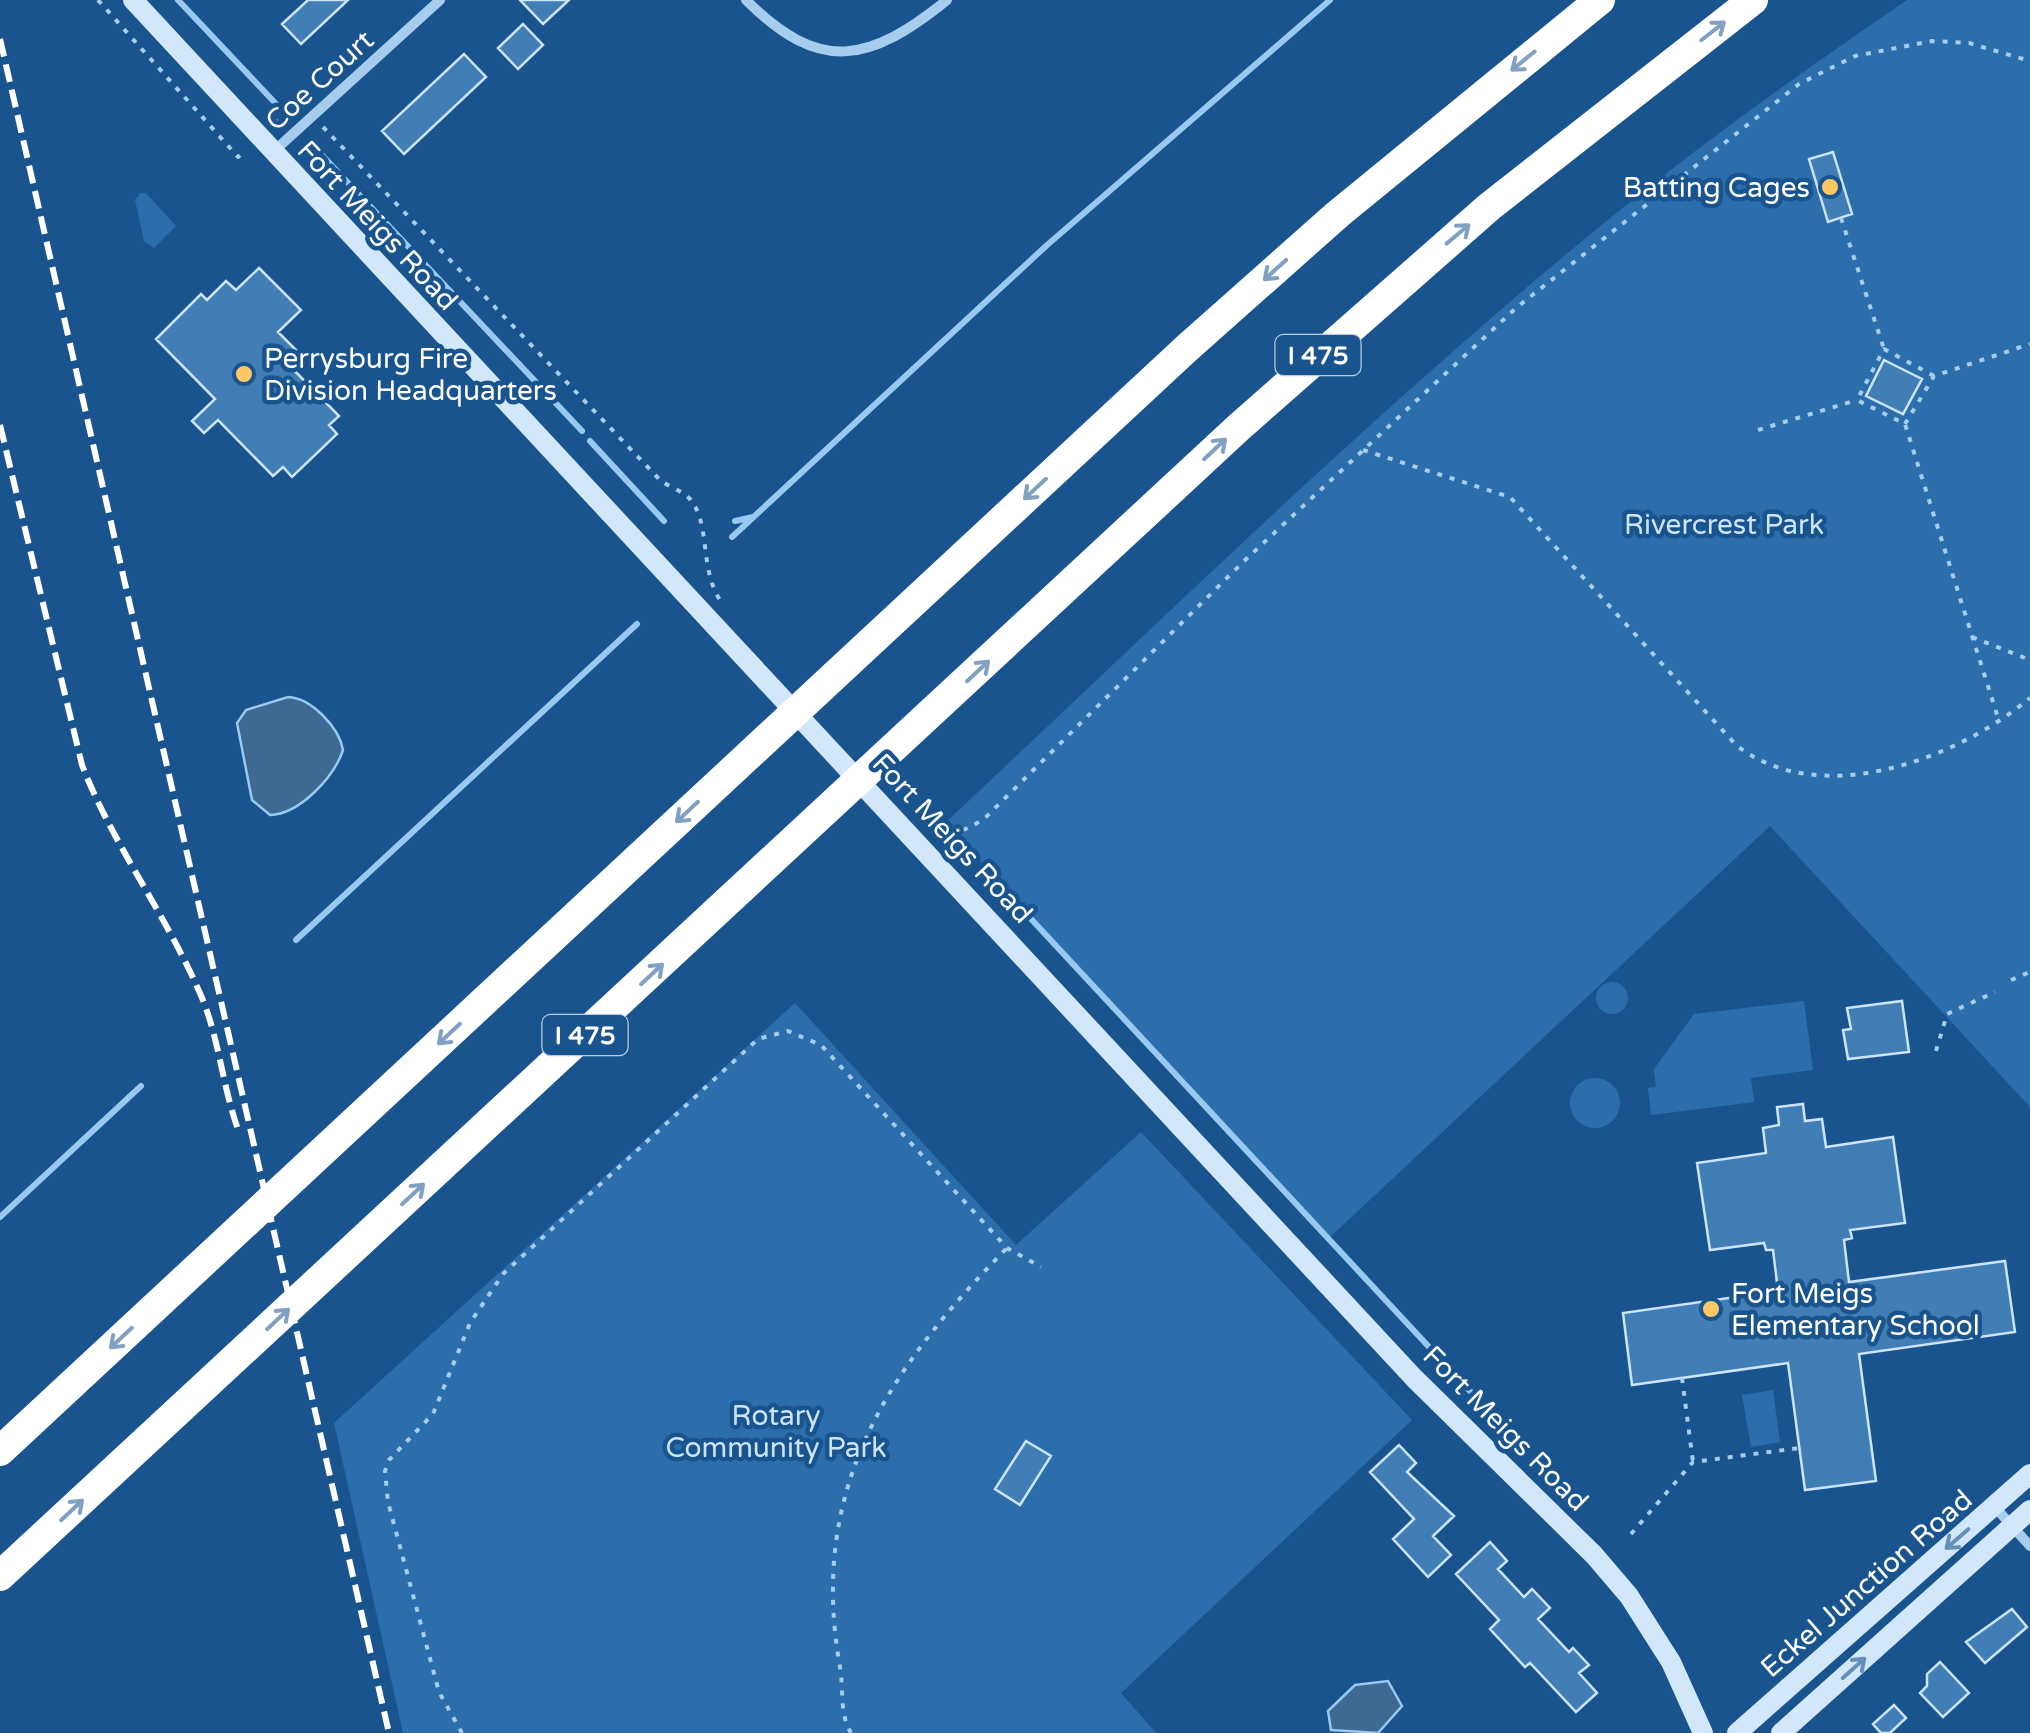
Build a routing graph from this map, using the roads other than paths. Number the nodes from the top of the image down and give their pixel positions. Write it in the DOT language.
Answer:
graph roads {
  1 [pos="133,0"];
  2 [pos="440,0"];
  3 [pos="746,0"];
  4 [pos="947,0"];
  5 [pos="1600,0"];
  6 [pos="1753,0"];
  7 [pos="272,152"];
  8 [pos="0,1451"];
  9 [pos="2030,1474"];
  10 [pos="1994,1506"];
  11 [pos="2030,1510"];
  12 [pos="2012,1526"];
  13 [pos="2030,1546"];
  14 [pos="0,1576"];
  15 [pos="1704,1733"];
  16 [pos="1738,1733"];
  17 [pos="1781,1733"];
  1 -- 7 [label="street, Fort Meigs Road"];
  2 -- 7 [label="street, Coe Court"];
  3 -- 4 [label="street"];
  5 -- 8 [label="highway, one-way"];
  14 -- 6 [label="highway, I 475, one-way"];
  7 -- 15 [label="street, Fort Meigs Road"];
  9 -- 10 [label="street, Eckel Junction Road"];
  10 -- 12 [label="street"];
  10 -- 16 [label="street, Eckel Junction Road, one-way"];
  11 -- 12 [label="street, Eckel Junction Road"];
  12 -- 13 [label="street"];
  17 -- 12 [label="street, Eckel Junction Road, one-way"];
}
